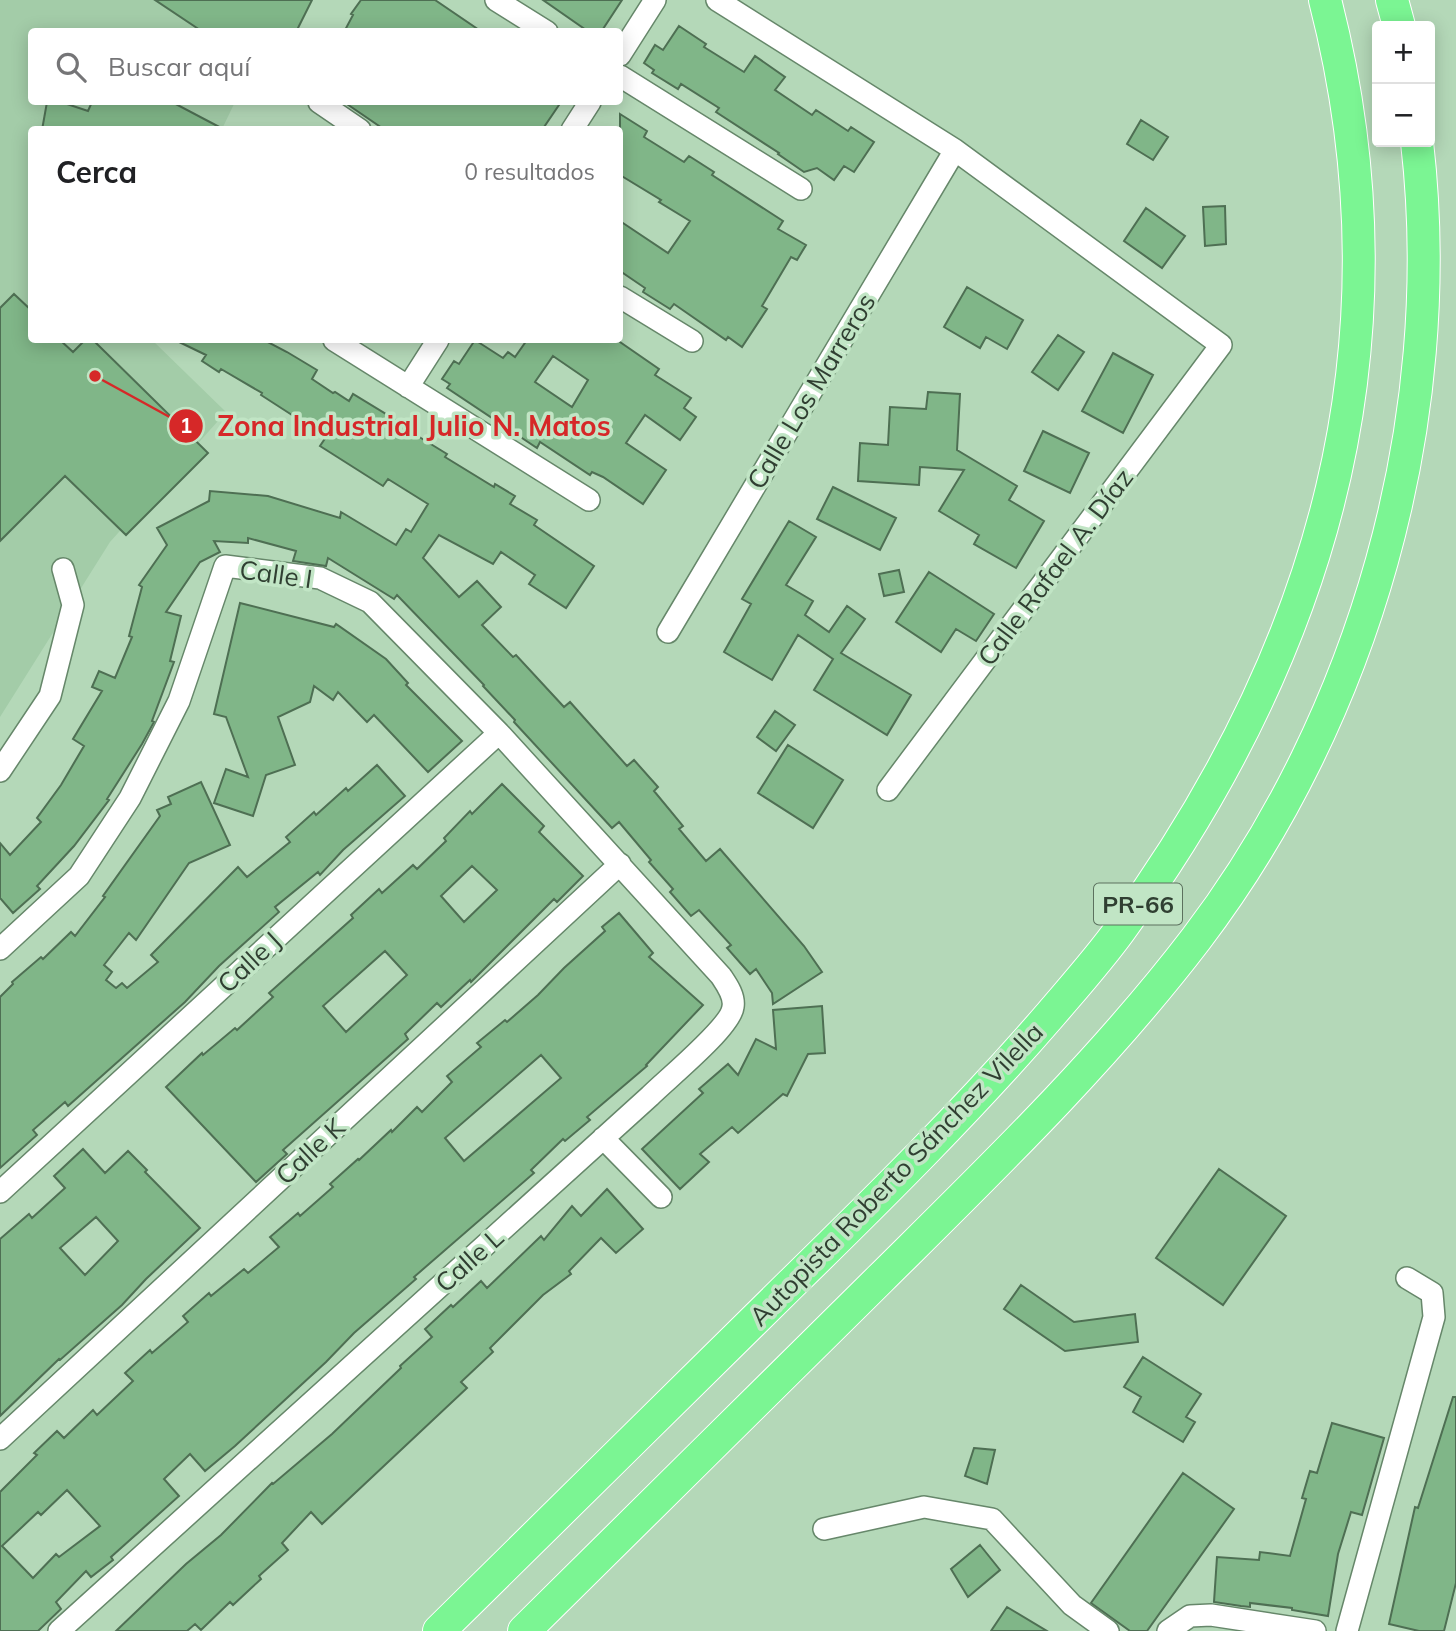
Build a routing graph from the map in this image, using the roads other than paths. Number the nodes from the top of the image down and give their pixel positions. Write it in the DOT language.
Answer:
graph roads {
  1 [pos="496,0"];
  2 [pos="655,0"];
  3 [pos="717,0"];
  4 [pos="1325,0"];
  5 [pos="1392,0"];
  6 [pos="1398,21"];
  7 [pos="541,28"];
  8 [pos="623,50"];
  9 [pos="623,78"];
  10 [pos="323,105"];
  11 [pos="588,105"];
  12 [pos="354,126"];
  13 [pos="575,126"];
  14 [pos="1417,147"];
  15 [pos="955,150"];
  16 [pos="801,189"];
  17 [pos="623,299"];
  18 [pos="692,341"];
  19 [pos="339,343"];
  20 [pos="436,343"];
  21 [pos="408,387"];
  22 [pos="589,500"];
  23 [pos="63,569"];
  24 [pos="667,632"];
  25 [pos="499,733"];
  26 [pos="0,771"];
  27 [pos="888,790"];
  28 [pos="620,864"];
  29 [pos="4,939"];
  30 [pos="603,1138"];
  31 [pos="0,1192"];
  32 [pos="661,1197"];
  33 [pos="1407,1278"];
  34 [pos="0,1439"];
  35 [pos="824,1529"];
  36 [pos="59,1631"];
  37 [pos="439,1631"];
  38 [pos="524,1631"];
  39 [pos="1108,1631"];
  40 [pos="1168,1631"];
  41 [pos="1315,1631"];
  42 [pos="1347,1631"];
  1 -- 7 [label="street"];
  2 -- 8 [label="street"];
  3 -- 15 [label="street"];
  4 -- 37 [label="highway, Autopista Roberto Sánchez Vilella / PR-66"];
  5 -- 6 [label="highway"];
  9 -- 16 [label="street"];
  10 -- 12 [label="street"];
  11 -- 13 [label="street"];
  14 -- 38 [label="highway, PR-66"];
  15 -- 24 [label="street, Calle Los Marreros"];
  15 -- 27 [label="street, Calle Rafael A. Díaz"];
  17 -- 18 [label="street"];
  19 -- 21 [label="street"];
  20 -- 21 [label="street"];
  21 -- 22 [label="street"];
  23 -- 26 [label="street"];
  25 -- 28 [label="street, Calle I"];
  25 -- 29 [label="street, Calle I"];
  25 -- 31 [label="street, Calle J"];
  28 -- 30 [label="street, Calle L"];
  28 -- 34 [label="street, Calle K"];
  30 -- 32 [label="street"];
  30 -- 36 [label="street, Calle L"];
  33 -- 42 [label="street"];
  35 -- 39 [label="street"];
  40 -- 41 [label="street"];
}
